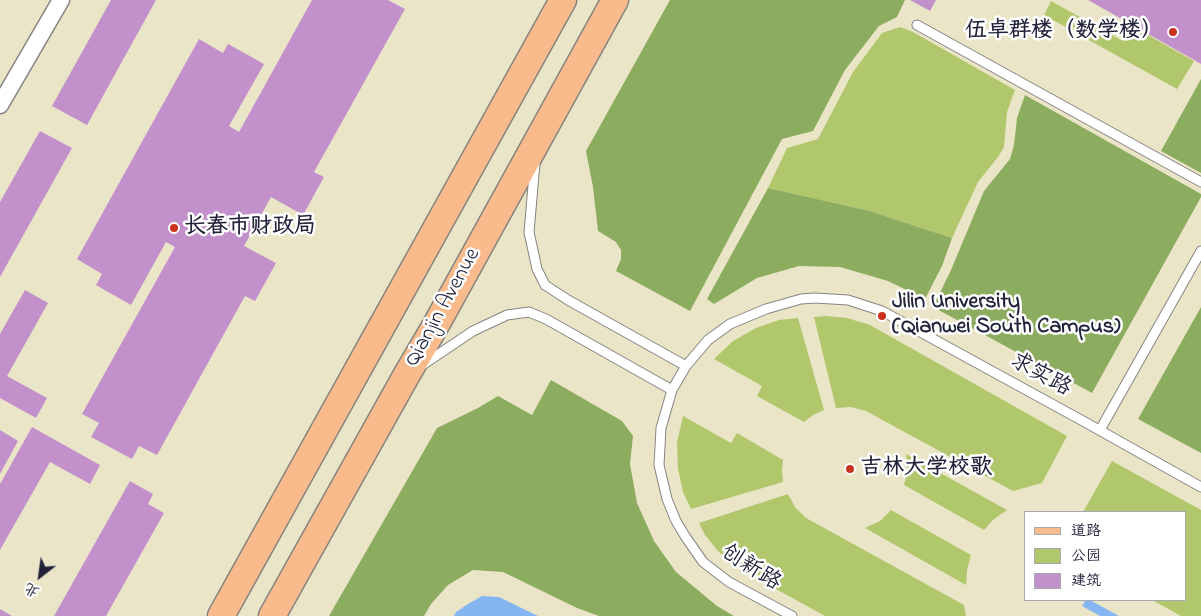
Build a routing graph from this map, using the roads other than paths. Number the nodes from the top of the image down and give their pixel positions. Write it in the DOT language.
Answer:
graph roads {
  1 [pos="61,0"];
  2 [pos="563,0"];
  3 [pos="615,0"];
  4 [pos="917,25"];
  5 [pos="0,105"];
  6 [pos="536,144"];
  7 [pos="1201,182"];
  8 [pos="1201,250"];
  9 [pos="686,366"];
  10 [pos="406,376"];
  11 [pos="678,378"];
  12 [pos="672,390"];
  13 [pos="1100,430"];
  14 [pos="1201,487"];
  15 [pos="221,616"];
  16 [pos="272,616"];
  17 [pos="792,616"];
  1 -- 5 [label="street"];
  2 -- 15 [label="main road, Qianjin Avenue"];
  3 -- 6 [label="main road, Qianjin Avenue"];
  4 -- 7 [label="lane"];
  6 -- 9 [label="lane"];
  6 -- 10 [label="main road, Qianjin Avenue"];
  8 -- 13 [label="lane"];
  9 -- 11 [label="lane, 求实路"];
  9 -- 13 [label="lane, 求实路"];
  10 -- 12 [label="lane"];
  10 -- 16 [label="main road, Qianjin Avenue"];
  11 -- 12 [label="lane, 创新路"];
  12 -- 17 [label="lane, 创新路"];
  13 -- 14 [label="lane, 求实路"];
}
